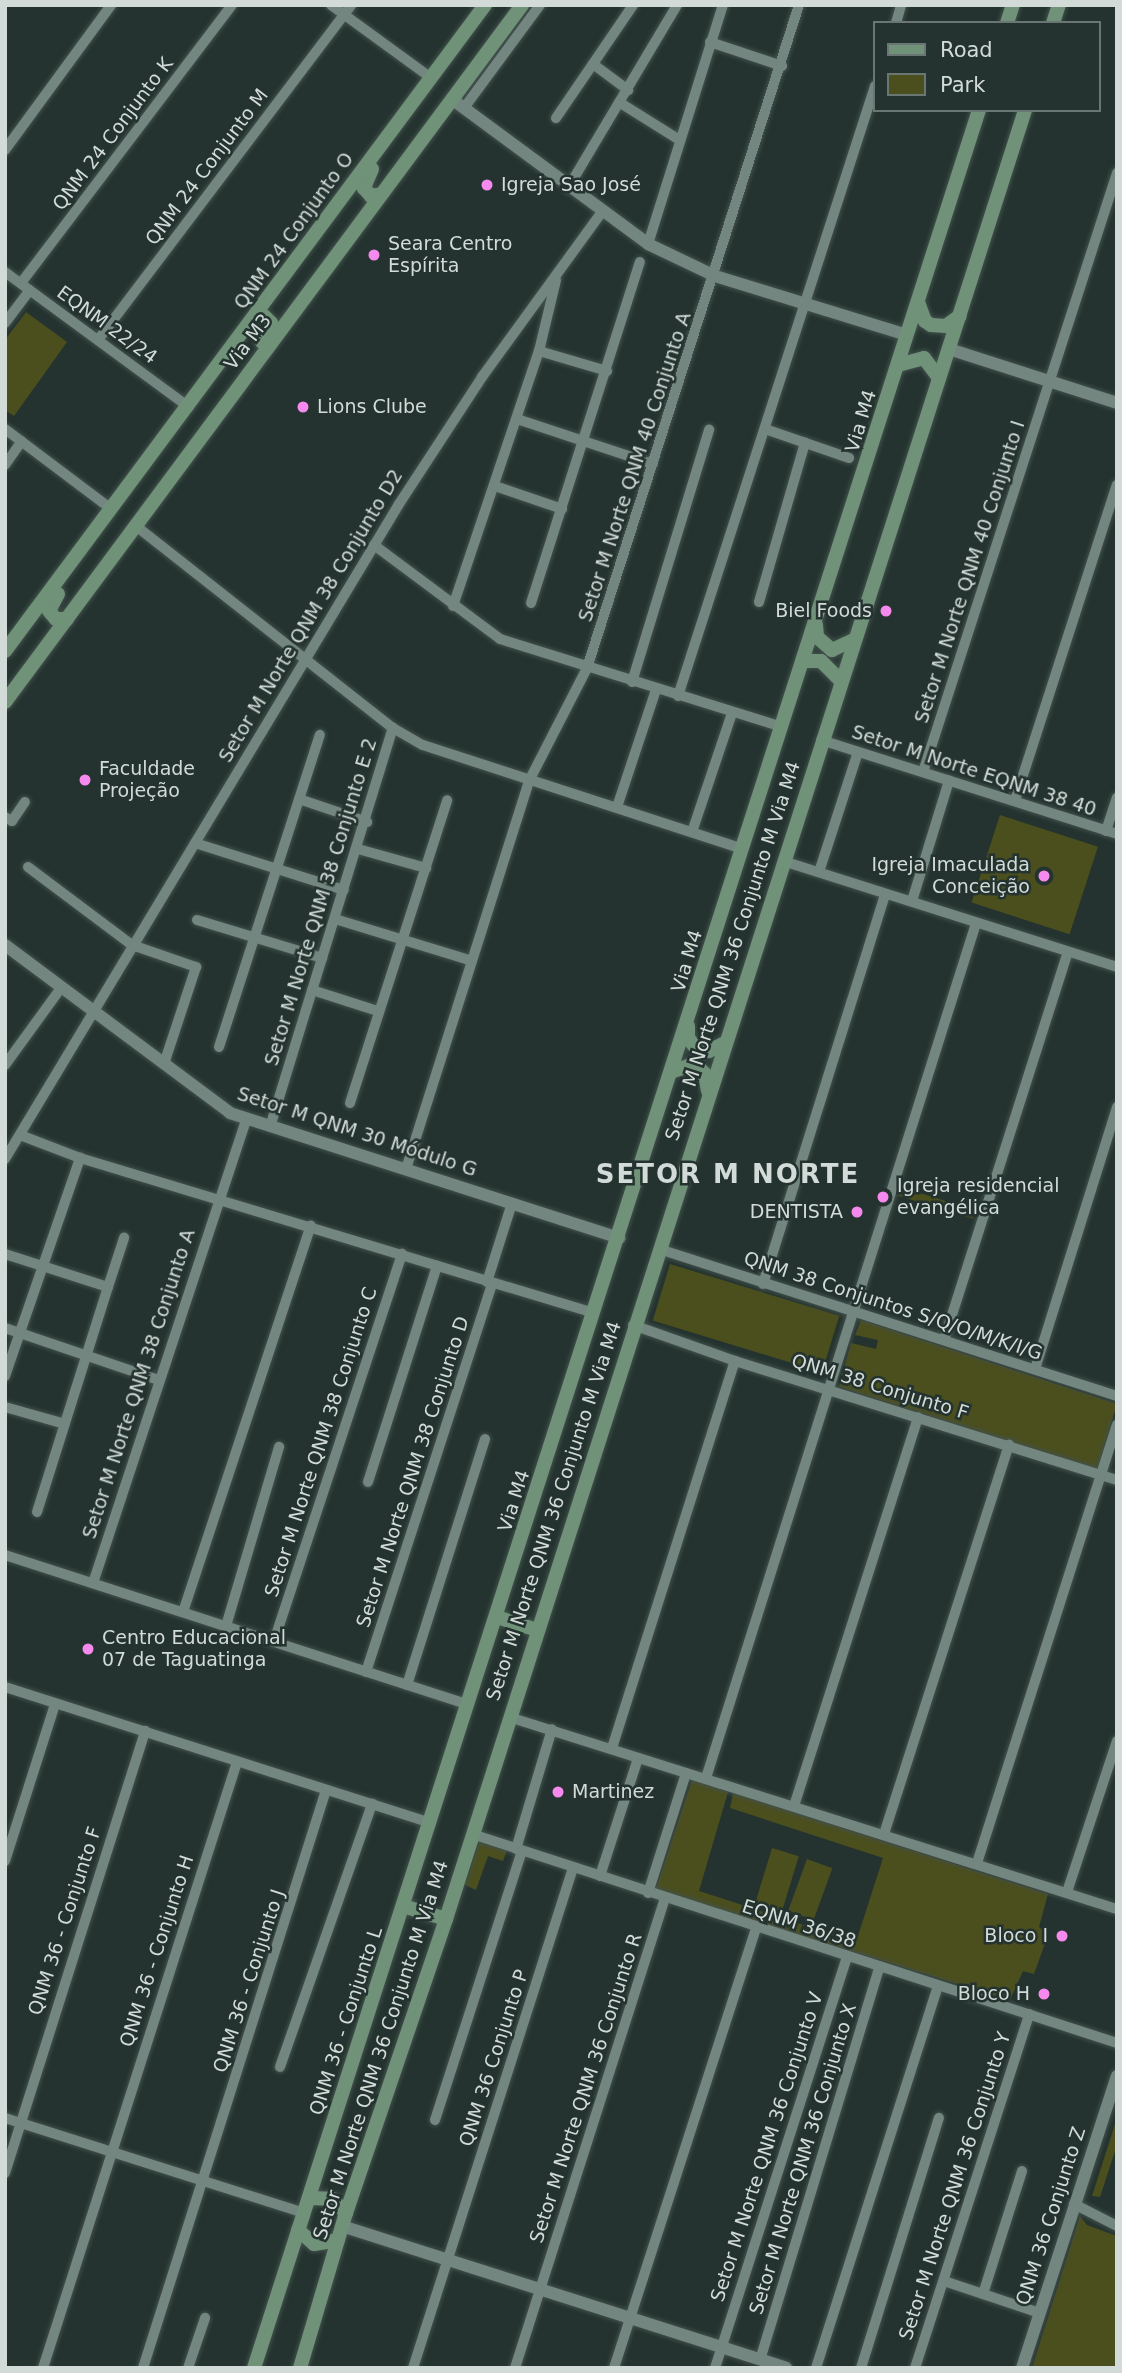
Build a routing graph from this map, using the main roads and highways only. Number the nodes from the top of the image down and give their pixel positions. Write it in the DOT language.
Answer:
graph roads {
  1 [pos="485,5"];
  2 [pos="515,5"];
  3 [pos="522,5"];
  4 [pos="469,76"];
  5 [pos="408,108"];
  6 [pos="978,112"];
  7 [pos="1024,112"];
  8 [pos="382,194"];
  9 [pos="918,302"];
  10 [pos="960,316"];
  11 [pos="254,318"];
  12 [pos="898,365"];
  13 [pos="939,378"];
  14 [pos="222,410"];
  15 [pos="109,512"];
  16 [pos="67,619"];
  17 [pos="816,625"];
  18 [pos="853,640"];
  19 [pos="5,651"];
  20 [pos="803,661"];
  21 [pos="841,681"];
  22 [pos="5,702"];
  23 [pos="688,1024"];
  24 [pos="723,1044"];
  25 [pos="673,1071"];
  26 [pos="708,1093"];
  27 [pos="497,1617"];
  28 [pos="537,1630"];
  29 [pos="428,1822"];
  30 [pos="403,1906"];
  31 [pos="446,1919"];
  32 [pos="309,2197"];
  33 [pos="342,2227"];
  34 [pos="298,2230"];
  35 [pos="254,2368"];
  36 [pos="300,2368"];
  1 -- 5 [label="main road, QNM 24 Conjunto O"];
  2 -- 4 [label="main road"];
  3 -- 4 [label="main road, Via M3"];
  4 -- 8 [label="main road, Via M3"];
  5 -- 8 [label="main road"];
  5 -- 11 [label="main road, QNM 24 Conjunto O"];
  6 -- 9 [label="main road, Via M4"];
  7 -- 10 [label="main road"];
  8 -- 14 [label="main road, Via M3"];
  9 -- 10 [label="main road"];
  9 -- 12 [label="main road, Via M4"];
  10 -- 13 [label="main road"];
  11 -- 14 [label="main road"];
  11 -- 15 [label="main road, QNM 24 Conjunto O"];
  12 -- 13 [label="main road"];
  12 -- 17 [label="main road, Via M4"];
  13 -- 18 [label="main road"];
  14 -- 16 [label="main road, Via M3"];
  15 -- 16 [label="main road"];
  15 -- 19 [label="main road"];
  16 -- 22 [label="main road, Via M3"];
  17 -- 18 [label="main road"];
  17 -- 20 [label="main road, Via M4"];
  18 -- 21 [label="main road, Setor M Norte QNM 36 Conjunto M Via M4"];
  20 -- 21 [label="main road"];
  20 -- 23 [label="main road, Via M4"];
  21 -- 24 [label="main road, Setor M Norte QNM 36 Conjunto M Via M4"];
  23 -- 24 [label="main road"];
  23 -- 25 [label="main road, Via M4"];
  24 -- 26 [label="main road, Setor M Norte QNM 36 Conjunto M Via M4"];
  25 -- 26 [label="main road"];
  25 -- 27 [label="main road, Via M4"];
  26 -- 28 [label="main road, Setor M Norte QNM 36 Conjunto M Via M4"];
  27 -- 28 [label="main road"];
  27 -- 29 [label="main road, Via M4"];
  28 -- 31 [label="main road, Setor M Norte QNM 36 Conjunto M Via M4"];
  29 -- 30 [label="main road, QNM 36 - Conjunto L"];
  30 -- 31 [label="main road"];
  30 -- 32 [label="main road, QNM 36 - Conjunto L"];
  31 -- 33 [label="main road, Setor M Norte QNM 36 Conjunto M Via M4"];
  32 -- 33 [label="main road"];
  32 -- 34 [label="main road, QNM 36 - Conjunto L"];
  33 -- 34 [label="main road"];
  33 -- 36 [label="main road, Setor M Norte QNM 36 Conjunto M Via M4"];
  34 -- 35 [label="main road, QNM 36 - Conjunto L"];
}
